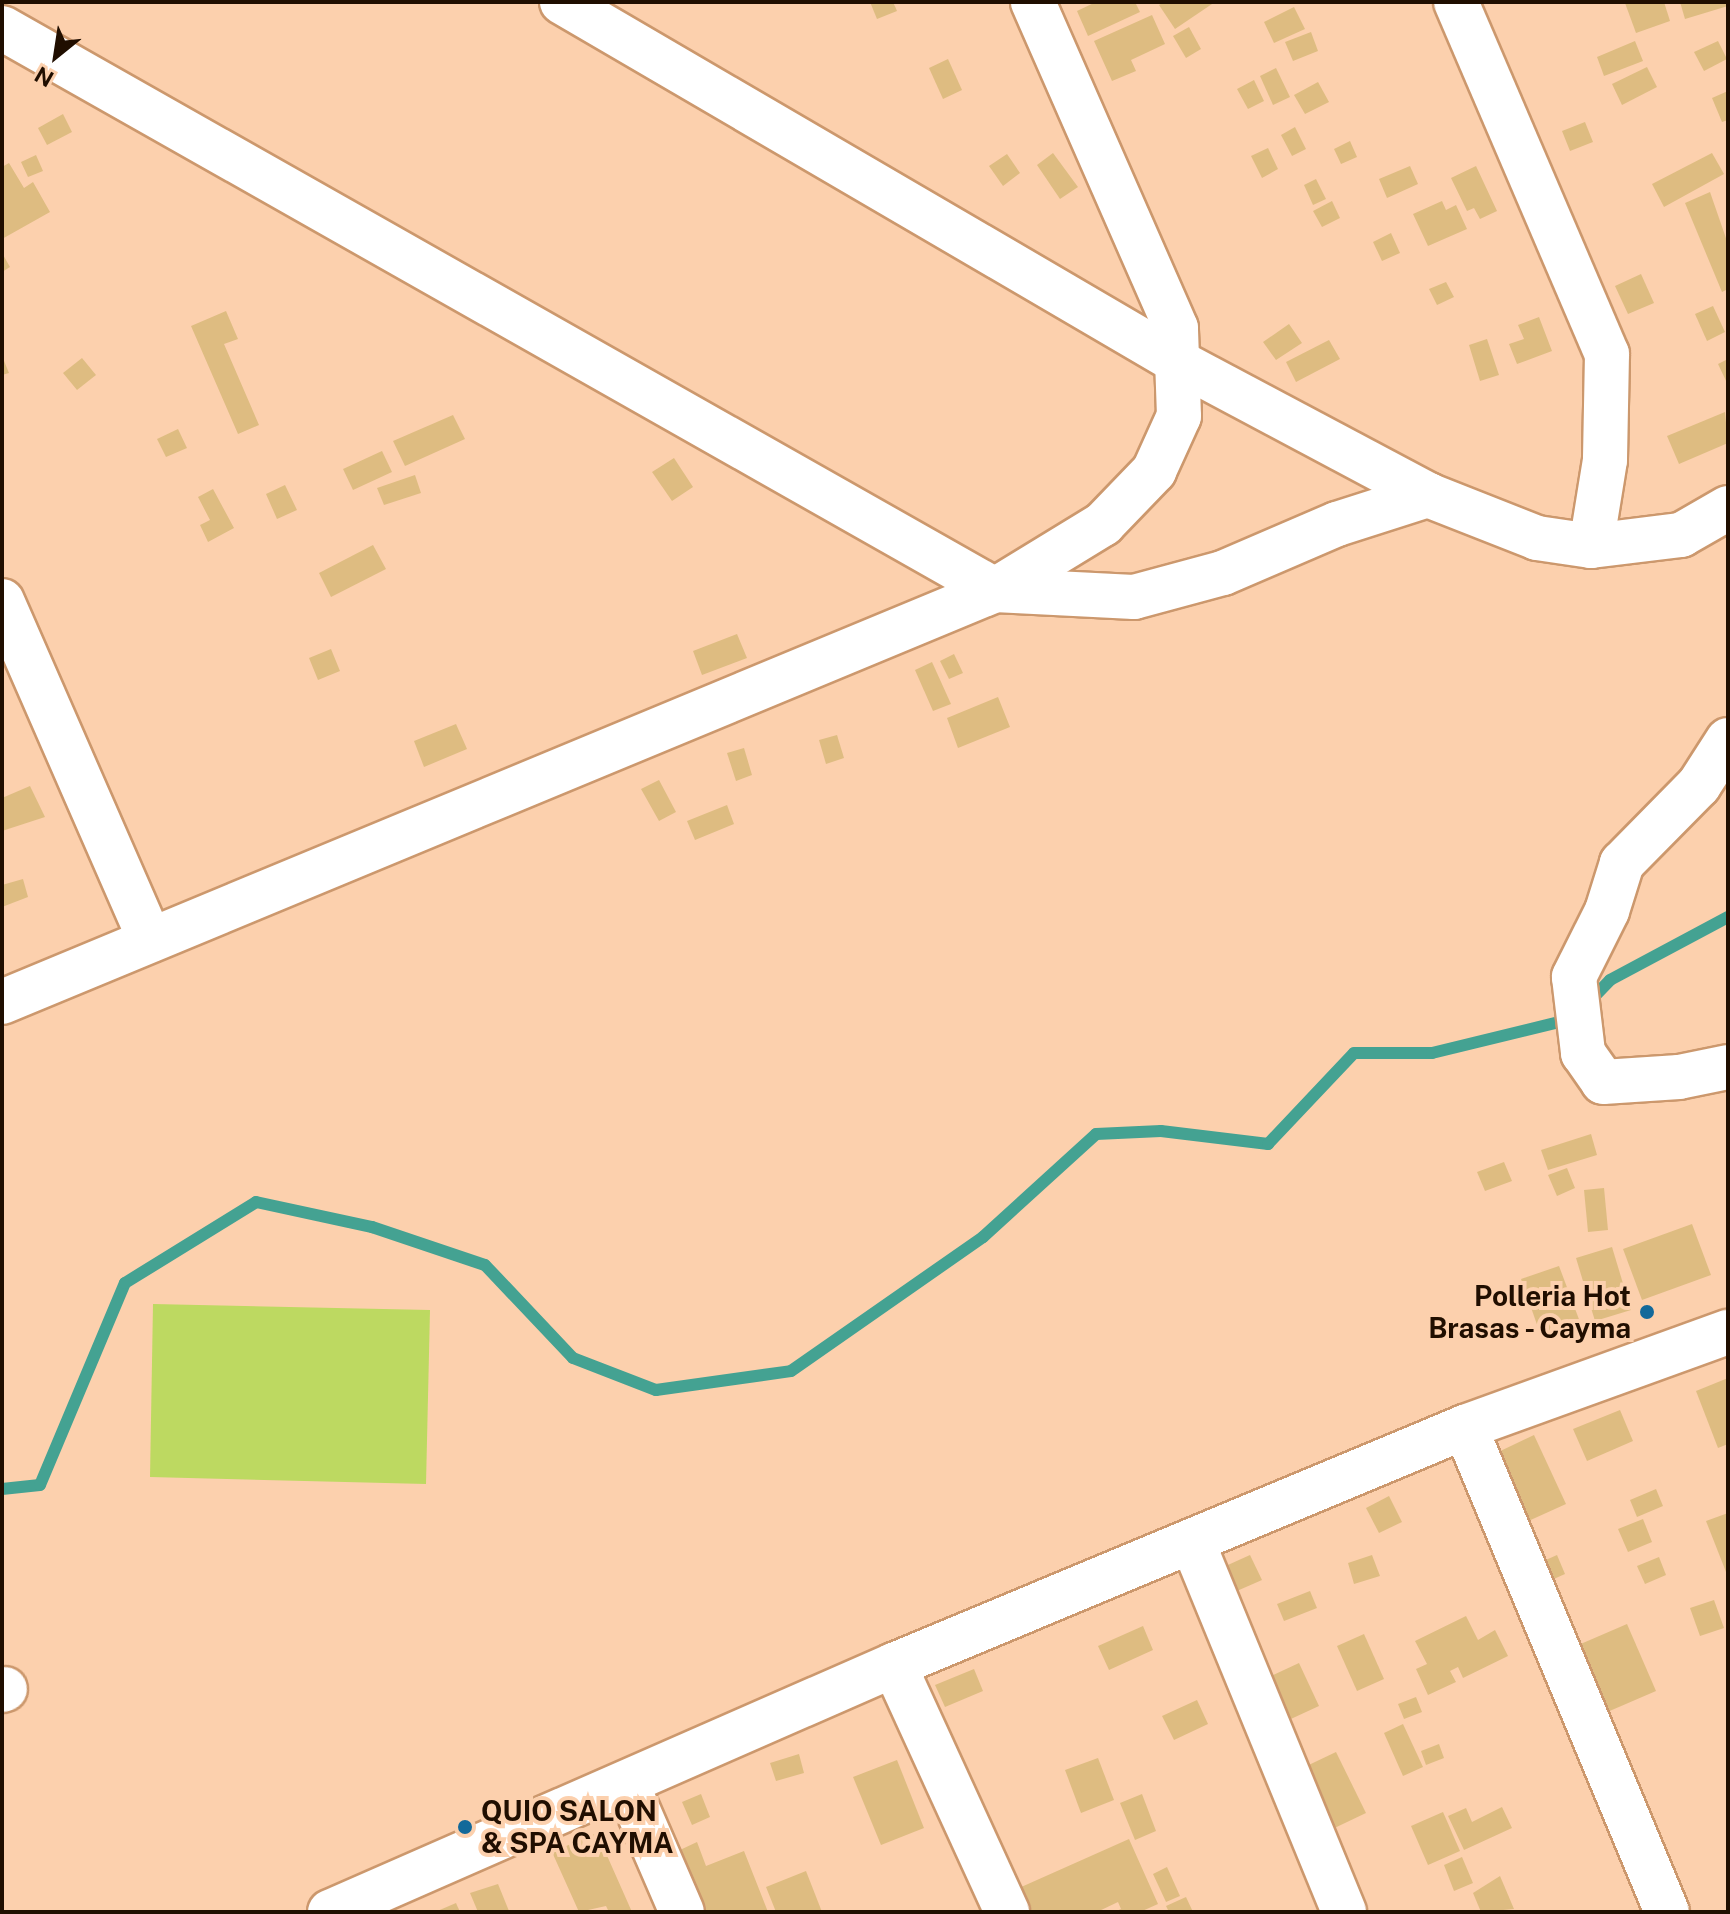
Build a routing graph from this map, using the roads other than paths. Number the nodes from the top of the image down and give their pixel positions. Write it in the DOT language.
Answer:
graph roads {
  1 [pos="562,2"];
  2 [pos="1033,2"];
  3 [pos="1456,2"];
  4 [pos="2,28"];
  5 [pos="1180,363"];
  6 [pos="1428,495"];
  7 [pos="1728,508"];
  8 [pos="1591,546"];
  9 [pos="995,590"];
  10 [pos="2,601"];
  11 [pos="1728,740"];
  12 [pos="150,940"];
  13 [pos="2,1002"];
  14 [pos="1728,1067"];
  15 [pos="1728,1332"];
  16 [pos="1465,1427"];
  17 [pos="1192,1541"];
  18 [pos="894,1665"];
  19 [pos="627,1785"];
  20 [pos="350,1908"];
  21 [pos="682,1912"];
  22 [pos="1007,1912"];
  23 [pos="1344,1912"];
  24 [pos="1667,1912"];
  1 -- 5 [label="street"];
  2 -- 5 [label="street"];
  3 -- 8 [label="street"];
  4 -- 9 [label="street"];
  5 -- 6 [label="street"];
  5 -- 9 [label="street"];
  6 -- 8 [label="street"];
  6 -- 9 [label="street"];
  7 -- 8 [label="street"];
  9 -- 12 [label="street"];
  10 -- 12 [label="street"];
  11 -- 14 [label="street"];
  12 -- 13 [label="street"];
  15 -- 16 [label="street"];
  16 -- 17 [label="street"];
  16 -- 24 [label="street"];
  17 -- 18 [label="street"];
  17 -- 23 [label="street"];
  18 -- 19 [label="street"];
  18 -- 22 [label="street"];
  19 -- 20 [label="street"];
  19 -- 21 [label="street"];
}
